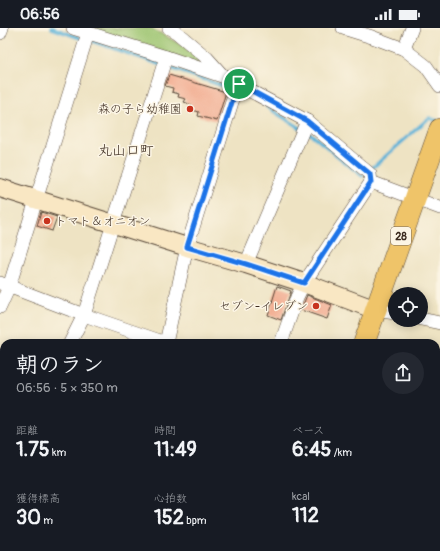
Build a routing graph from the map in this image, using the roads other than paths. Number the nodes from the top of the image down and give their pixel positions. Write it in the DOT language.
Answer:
graph roads {
  1 [pos="2,28"];
  2 [pos="73,28"];
  3 [pos="169,28"];
  4 [pos="343,28"];
  5 [pos="412,28"];
  6 [pos="0,33"];
  7 [pos="373,33"];
  8 [pos="86,38"];
  9 [pos="404,49"];
  10 [pos="164,63"];
  11 [pos="224,77"];
  12 [pos="238,86"];
  13 [pos="440,86"];
  14 [pos="304,127"];
  15 [pos="440,129"];
  16 [pos="367,174"];
  17 [pos="0,188"];
  18 [pos="415,198"];
  19 [pos="36,199"];
  20 [pos="440,208"];
  21 [pos="113,223"];
  22 [pos="187,247"];
  23 [pos="246,264"];
  24 [pos="304,283"];
  25 [pos="5,285"];
  26 [pos="0,307"];
  27 [pos="386,312"];
  28 [pos="84,315"];
  29 [pos="428,320"];
  30 [pos="440,323"];
  31 [pos="72,339"];
  32 [pos="154,339"];
  33 [pos="167,339"];
  34 [pos="282,339"];
  35 [pos="367,339"];
  1 -- 6 [label="street"];
  2 -- 8 [label="street"];
  3 -- 11 [label="street"];
  4 -- 7 [label="street"];
  5 -- 9 [label="street"];
  7 -- 9 [label="street"];
  8 -- 10 [label="street"];
  8 -- 19 [label="street"];
  9 -- 13 [label="street"];
  10 -- 11 [label="street"];
  10 -- 21 [label="street"];
  11 -- 12 [label="street"];
  12 -- 14 [label="street"];
  12 -- 22 [label="street"];
  14 -- 16 [label="street"];
  14 -- 23 [label="street"];
  15 -- 18 [label="main road, 28"];
  16 -- 18 [label="street"];
  16 -- 24 [label="street"];
  17 -- 19 [label="street"];
  18 -- 20 [label="street"];
  18 -- 27 [label="main road, 28"];
  19 -- 21 [label="street"];
  19 -- 25 [label="street"];
  21 -- 22 [label="street"];
  21 -- 28 [label="street"];
  22 -- 23 [label="street"];
  22 -- 33 [label="street"];
  23 -- 24 [label="street"];
  24 -- 27 [label="street"];
  24 -- 34 [label="street"];
  25 -- 26 [label="street"];
  25 -- 28 [label="street"];
  27 -- 35 [label="main road, 28"];
  28 -- 31 [label="street"];
  28 -- 32 [label="street"];
  29 -- 30 [label="street"];
}
